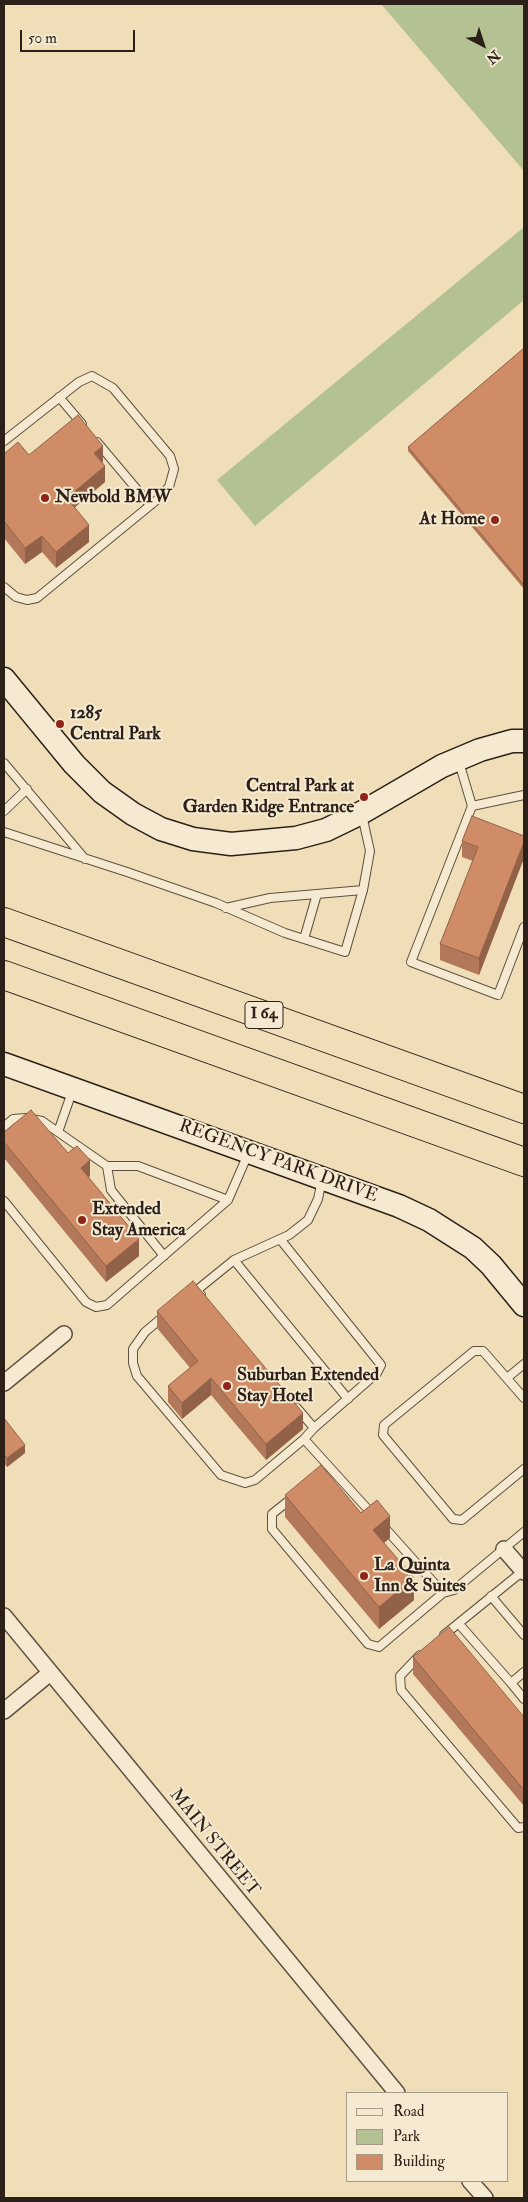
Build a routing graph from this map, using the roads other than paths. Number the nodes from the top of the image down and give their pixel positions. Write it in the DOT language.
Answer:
graph roads {
  1 [pos="59,397"];
  2 [pos="4,441"];
  3 [pos="150,505"];
  4 [pos="4,588"];
  5 [pos="6,687"];
  6 [pos="524,741"];
  7 [pos="458,759"];
  8 [pos="4,763"];
  9 [pos="27,789"];
  10 [pos="524,795"];
  11 [pos="472,806"];
  12 [pos="4,811"];
  13 [pos="361,813"];
  14 [pos="4,832"];
  15 [pos="85,858"];
  16 [pos="363,890"];
  17 [pos="317,894"];
  18 [pos="226,908"];
  19 [pos="4,922"];
  20 [pos="524,927"];
  21 [pos="304,939"];
  22 [pos="4,975"];
  23 [pos="4,1064"];
  24 [pos="74,1089"];
  25 [pos="524,1109"];
  26 [pos="4,1128"];
  27 [pos="58,1132"];
  28 [pos="248,1152"];
  29 [pos="524,1162"];
  30 [pos="107,1166"];
  31 [pos="323,1179"];
  32 [pos="228,1200"];
  33 [pos="4,1201"];
  34 [pos="280,1239"];
  35 [pos="164,1256"];
  36 [pos="234,1260"];
  37 [pos="197,1290"];
  38 [pos="189,1296"];
  39 [pos="208,1303"];
  40 [pos="524,1305"];
  41 [pos="175,1308"];
  42 [pos="64,1334"];
  43 [pos="524,1364"];
  44 [pos="507,1378"];
  45 [pos="4,1383"];
  46 [pos="524,1398"];
  47 [pos="289,1399"];
  48 [pos="348,1399"];
  49 [pos="314,1428"];
  50 [pos="304,1439"];
  51 [pos="329,1468"];
  52 [pos="524,1469"];
  53 [pos="322,1474"];
  54 [pos="300,1491"];
  55 [pos="524,1532"];
  56 [pos="504,1549"];
  57 [pos="524,1571"];
  58 [pos="443,1592"];
  59 [pos="491,1596"];
  60 [pos="4,1616"];
  61 [pos="459,1624"];
  62 [pos="524,1635"];
  63 [pos="438,1640"];
  64 [pos="424,1652"];
  65 [pos="50,1672"];
  66 [pos="524,1672"];
  67 [pos="511,1683"];
  68 [pos="524,1699"];
  69 [pos="4,1711"];
  70 [pos="524,1827"];
  71 [pos="396,2092"];
  72 [pos="471,2182"];
  73 [pos="485,2198"];
  1 -- 2 [label="lane"];
  1 -- 3 [label="lane"];
  1 -- 3 [label="lane"];
  3 -- 4 [label="lane"];
  5 -- 13 [label="street"];
  6 -- 7 [label="street"];
  7 -- 11 [label="lane"];
  7 -- 13 [label="street"];
  8 -- 9 [label="lane"];
  9 -- 12 [label="lane"];
  9 -- 15 [label="lane"];
  10 -- 11 [label="lane"];
  11 -- 20 [label="lane"];
  13 -- 16 [label="lane"];
  14 -- 15 [label="lane"];
  15 -- 18 [label="lane"];
  16 -- 17 [label="lane"];
  16 -- 21 [label="lane"];
  17 -- 18 [label="lane"];
  17 -- 21 [label="lane"];
  18 -- 21 [label="lane"];
  19 -- 25 [label="highway, I 64"];
  22 -- 29 [label="highway"];
  23 -- 24 [label="street, REGENCY PARK DRIVE"];
  24 -- 27 [label="lane"];
  24 -- 28 [label="street, REGENCY PARK DRIVE"];
  26 -- 27 [label="lane"];
  27 -- 30 [label="lane"];
  28 -- 31 [label="street, REGENCY PARK DRIVE"];
  28 -- 32 [label="lane"];
  30 -- 32 [label="lane"];
  30 -- 35 [label="lane"];
  31 -- 34 [label="lane"];
  31 -- 40 [label="street, REGENCY PARK DRIVE"];
  32 -- 35 [label="lane"];
  33 -- 35 [label="lane"];
  34 -- 36 [label="lane"];
  34 -- 48 [label="lane"];
  36 -- 37 [label="lane"];
  36 -- 48 [label="lane"];
  37 -- 38 [label="lane"];
  37 -- 39 [label="lane"];
  41 -- 50 [label="lane"];
  42 -- 45 [label="street"];
  43 -- 44 [label="lane"];
  44 -- 46 [label="lane"];
  44 -- 52 [label="lane"];
  47 -- 49 [label="lane"];
  48 -- 49 [label="lane"];
  49 -- 50 [label="lane"];
  50 -- 51 [label="lane"];
  51 -- 53 [label="lane"];
  51 -- 58 [label="lane"];
  54 -- 58 [label="lane"];
  55 -- 56 [label="lane"];
  56 -- 57 [label="street"];
  56 -- 58 [label="lane"];
  57 -- 59 [label="lane"];
  59 -- 61 [label="lane"];
  59 -- 62 [label="lane"];
  60 -- 65 [label="street, MAIN STREET"];
  61 -- 63 [label="lane"];
  61 -- 67 [label="lane"];
  64 -- 70 [label="lane"];
  65 -- 69 [label="street"];
  65 -- 71 [label="street, MAIN STREET"];
  66 -- 67 [label="lane"];
  67 -- 68 [label="lane"];
  72 -- 73 [label="street"];
}
